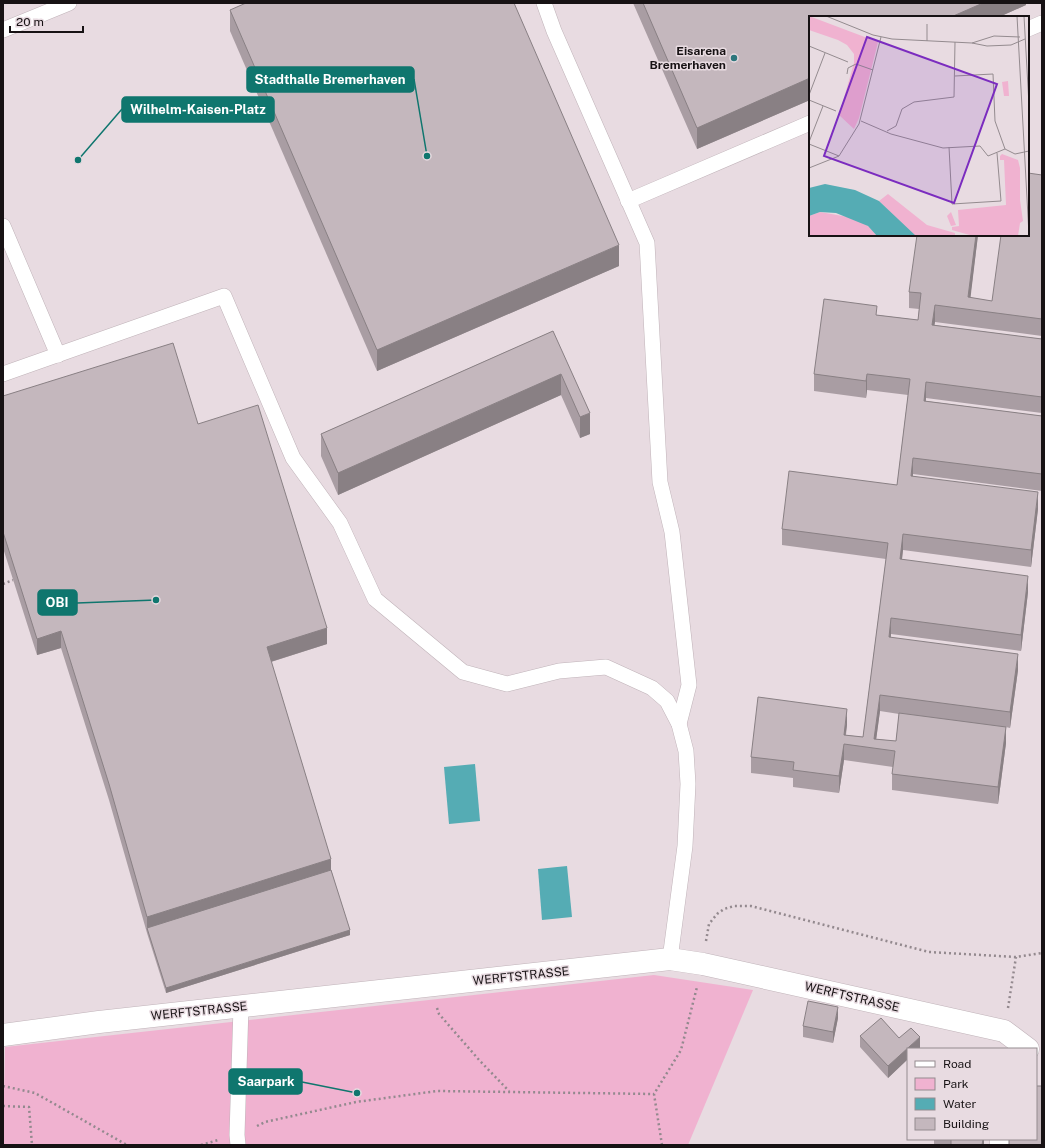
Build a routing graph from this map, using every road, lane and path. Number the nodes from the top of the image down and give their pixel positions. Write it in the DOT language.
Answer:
graph roads {
  1 [pos="69,3"];
  2 [pos="544,3"];
  3 [pos="1042,23"];
  4 [pos="1029,29"];
  5 [pos="3,30"];
  6 [pos="809,123"];
  7 [pos="628,201"];
  8 [pos="3,226"];
  9 [pos="58,355"];
  10 [pos="3,374"];
  11 [pos="13,580"];
  12 [pos="3,584"];
  13 [pos="679,724"];
  14 [pos="1042,954"];
  15 [pos="1016,957"];
  16 [pos="670,959"];
  17 [pos="703,964"];
  18 [pos="431,986"];
  19 [pos="241,1007"];
  20 [pos="3,1035"];
  21 [pos="1004,1040"];
  22 [pos="1025,1048"];
  23 [pos="3,1086"];
  24 [pos="509,1092"];
  25 [pos="654,1094"];
  26 [pos="3,1106"];
  27 [pos="238,1140"];
  28 [pos="32,1145"];
  29 [pos="127,1145"];
  30 [pos="201,1145"];
  31 [pos="662,1145"];
  1 -- 5 [label="lane"];
  2 -- 7 [label="lane"];
  3 -- 4 [label="lane"];
  6 -- 7 [label="lane"];
  7 -- 13 [label="lane"];
  8 -- 9 [label="lane"];
  9 -- 10 [label="lane"];
  9 -- 13 [label="lane"];
  11 -- 12 [label="path"];
  13 -- 16 [label="lane"];
  14 -- 15 [label="path"];
  15 -- 17 [label="path"];
  15 -- 21 [label="path"];
  16 -- 17 [label="street, WERFTSTRASSE"];
  16 -- 18 [label="street, WERFTSTRASSE"];
  17 -- 21 [label="street, WERFTSTRASSE"];
  17 -- 25 [label="path"];
  18 -- 19 [label="street, WERFTSTRASSE"];
  18 -- 24 [label="path"];
  19 -- 20 [label="street, WERFTSTRASSE"];
  19 -- 27 [label="lane"];
  21 -- 22 [label="street, WERFTSTRASSE"];
  23 -- 29 [label="path"];
  24 -- 25 [label="path"];
  24 -- 27 [label="path"];
  25 -- 31 [label="path"];
  26 -- 28 [label="path"];
  27 -- 30 [label="path"];
}
